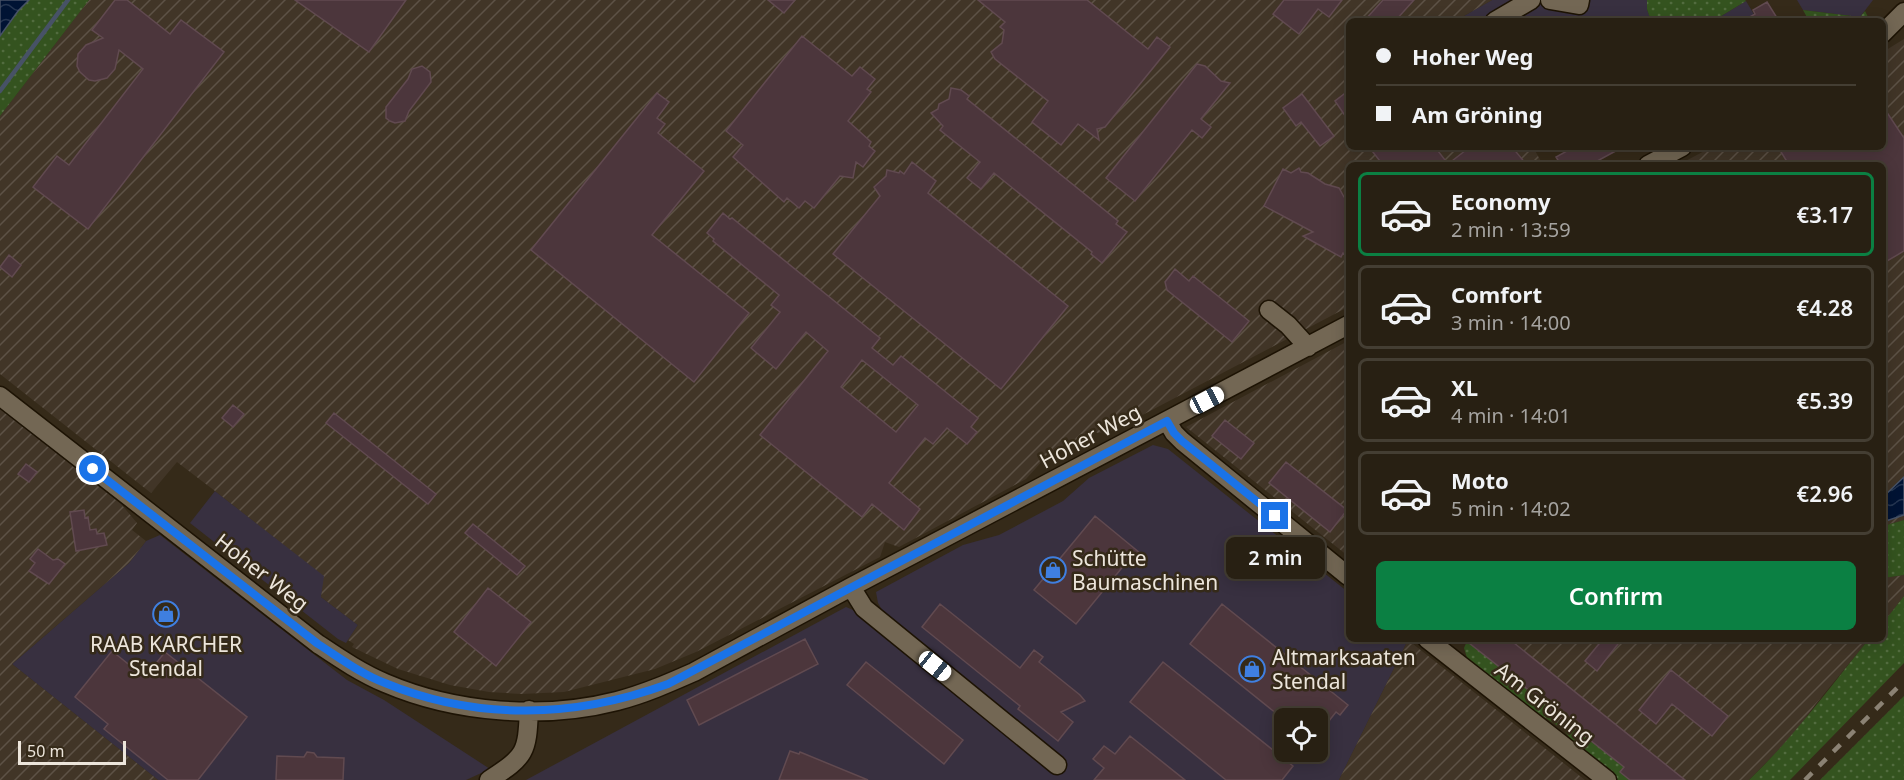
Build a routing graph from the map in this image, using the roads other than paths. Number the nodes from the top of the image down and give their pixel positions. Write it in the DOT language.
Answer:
graph roads {
  1 [pos="1531,0"];
  2 [pos="1550,0"];
  3 [pos="1580,0"];
  4 [pos="1904,12"];
  5 [pos="1500,18"];
  6 [pos="1886,30"];
  7 [pos="1676,150"];
  8 [pos="1654,162"];
  9 [pos="1269,310"];
  10 [pos="1346,326"];
  11 [pos="1308,347"];
  12 [pos="0,396"];
  13 [pos="1167,421"];
  14 [pos="1346,574"];
  15 [pos="851,587"];
  16 [pos="1431,642"];
  17 [pos="529,710"];
  18 [pos="1057,765"];
  19 [pos="489,780"];
  20 [pos="1607,780"];
  1 -- 5 [label="street"];
  2 -- 3 [label="street"];
  4 -- 6 [label="street"];
  7 -- 8 [label="street"];
  9 -- 11 [label="street"];
  10 -- 11 [label="street, Hoher Weg"];
  11 -- 13 [label="street, Hoher Weg"];
  12 -- 17 [label="street, Hoher Weg"];
  13 -- 14 [label="street"];
  13 -- 15 [label="street, Hoher Weg"];
  15 -- 17 [label="street, Hoher Weg"];
  15 -- 18 [label="street"];
  16 -- 20 [label="street, Am Gröning"];
  17 -- 19 [label="street"];
}
